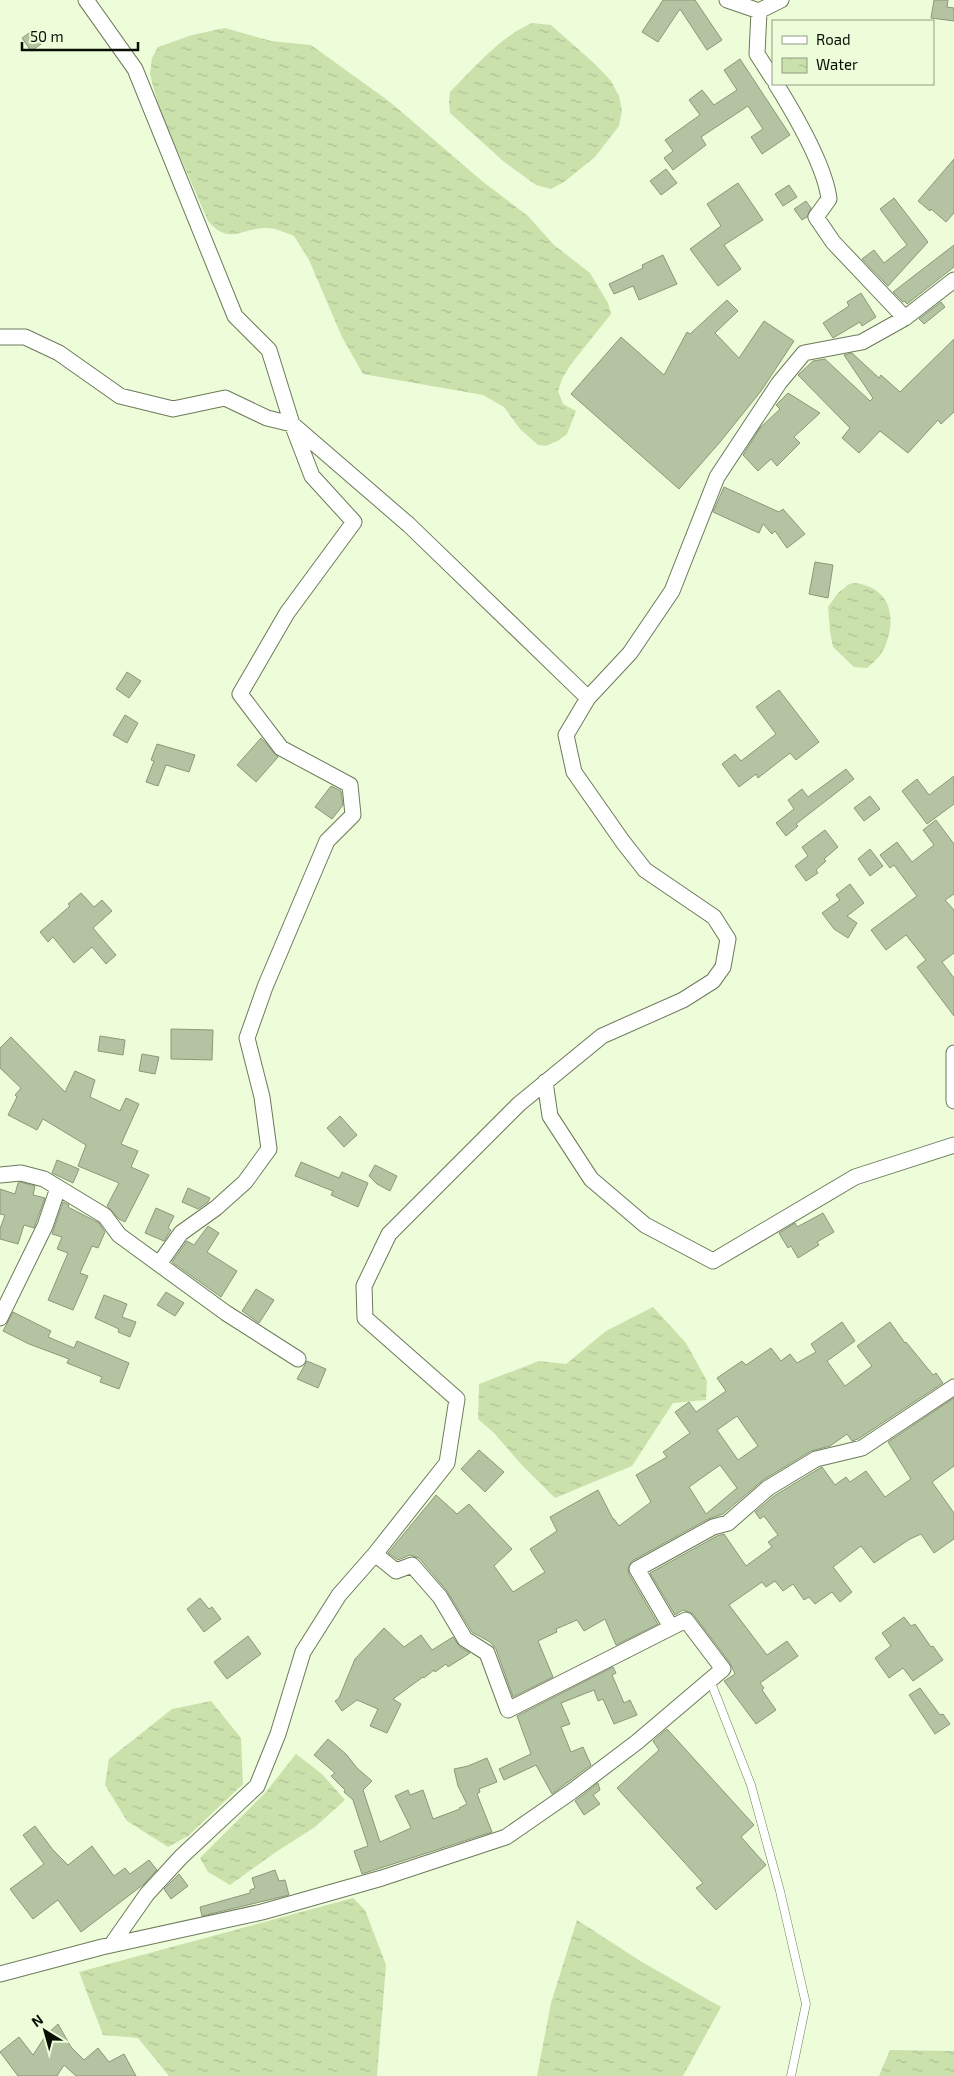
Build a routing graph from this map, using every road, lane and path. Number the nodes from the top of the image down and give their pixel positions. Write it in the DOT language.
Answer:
graph roads {
  1 [pos="86,0"];
  2 [pos="727,0"];
  3 [pos="781,0"];
  4 [pos="759,11"];
  5 [pos="772,77"];
  6 [pos="777,85"];
  7 [pos="954,280"];
  8 [pos="905,318"];
  9 [pos="0,337"];
  10 [pos="292,424"];
  11 [pos="588,698"];
  12 [pos="954,1053"];
  13 [pos="545,1082"];
  14 [pos="954,1100"];
  15 [pos="954,1145"];
  16 [pos="0,1175"];
  17 [pos="58,1188"];
  18 [pos="159,1264"];
  19 [pos="0,1318"];
  20 [pos="298,1359"];
  21 [pos="954,1387"];
  22 [pos="375,1554"];
  23 [pos="671,1628"];
  24 [pos="710,1680"];
  25 [pos="112,1944"];
  26 [pos="0,1974"];
  27 [pos="791,2076"];
  1 -- 10 [label="street"];
  2 -- 4 [label="street"];
  3 -- 4 [label="street"];
  4 -- 5 [label="street"];
  6 -- 8 [label="street"];
  7 -- 8 [label="street"];
  8 -- 11 [label="street"];
  9 -- 10 [label="street"];
  10 -- 11 [label="street"];
  10 -- 18 [label="street"];
  11 -- 13 [label="street"];
  12 -- 14 [label="street"];
  13 -- 15 [label="street"];
  13 -- 22 [label="street"];
  16 -- 17 [label="street"];
  17 -- 18 [label="street"];
  17 -- 19 [label="street"];
  18 -- 20 [label="street"];
  21 -- 23 [label="street"];
  22 -- 23 [label="street"];
  22 -- 25 [label="street"];
  23 -- 24 [label="street"];
  24 -- 25 [label="street"];
  24 -- 27 [label="lane"];
  25 -- 26 [label="street"];
}
